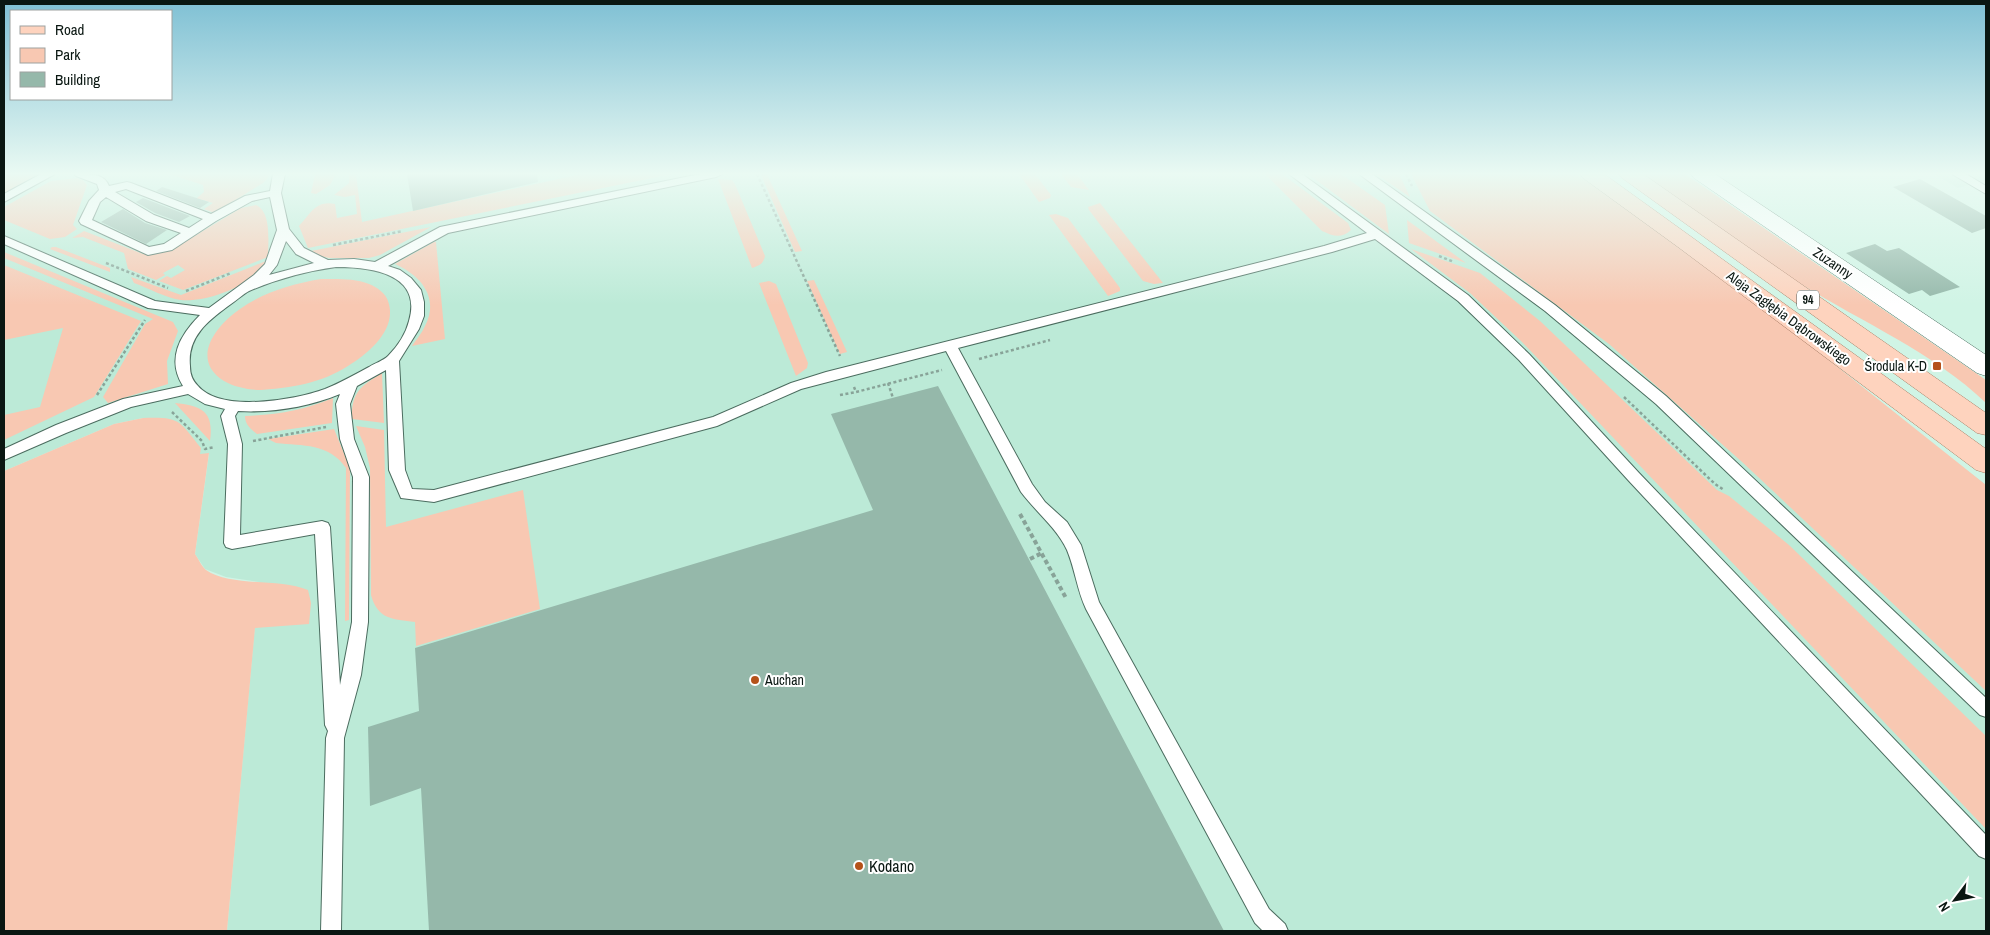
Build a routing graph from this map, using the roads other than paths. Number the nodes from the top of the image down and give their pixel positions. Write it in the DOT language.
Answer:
graph roads {
  1 [pos="87,218"];
  2 [pos="149,218"];
  3 [pos="212,218"];
  4 [pos="280,218"];
  5 [pos="504,218"];
  6 [pos="1355,218"];
  7 [pos="1425,218"];
  8 [pos="1652,218"];
  9 [pos="1691,218"];
  10 [pos="1765,218"];
  11 [pos="283,230"];
  12 [pos="191,233"];
  13 [pos="1377,234"];
  14 [pos="4,240"];
  15 [pos="326,264"];
  16 [pos="378,266"];
  17 [pos="250,286"];
  18 [pos="211,312"];
  19 [pos="950,345"];
  20 [pos="392,360"];
  21 [pos="1986,367"];
  22 [pos="351,383"];
  23 [pos="191,389"];
  24 [pos="234,405"];
  25 [pos="1986,426"];
  26 [pos="4,455"];
  27 [pos="1986,463"];
  28 [pos="1986,708"];
  29 [pos="335,738"];
  30 [pos="1986,849"];
  31 [pos="331,931"];
  32 [pos="1278,931"];
  1 -- 12 [label="lane"];
  2 -- 12 [label="lane"];
  3 -- 12 [label="lane"];
  4 -- 11 [label="lane"];
  5 -- 16 [label="lane"];
  6 -- 13 [label="lane"];
  7 -- 28 [label="lane"];
  8 -- 27 [label="main road, Aleja Zagłębia Dąbrowskiego / 94"];
  9 -- 25 [label="main road, Aleja Zagłębia Dąbrowskiego / 94"];
  10 -- 21 [label="street, Zuzanny"];
  11 -- 15 [label="lane"];
  11 -- 17 [label="lane"];
  13 -- 19 [label="lane"];
  13 -- 30 [label="lane"];
  14 -- 18 [label="lane"];
  15 -- 16 [label="lane"];
  15 -- 17 [label="lane"];
  16 -- 20 [label="lane"];
  17 -- 18 [label="lane"];
  18 -- 23 [label="lane"];
  19 -- 20 [label="lane"];
  19 -- 32 [label="lane"];
  20 -- 22 [label="lane"];
  22 -- 24 [label="lane"];
  22 -- 29 [label="lane"];
  23 -- 24 [label="lane"];
  23 -- 26 [label="lane"];
  24 -- 29 [label="lane"];
  29 -- 31 [label="lane"];
}
